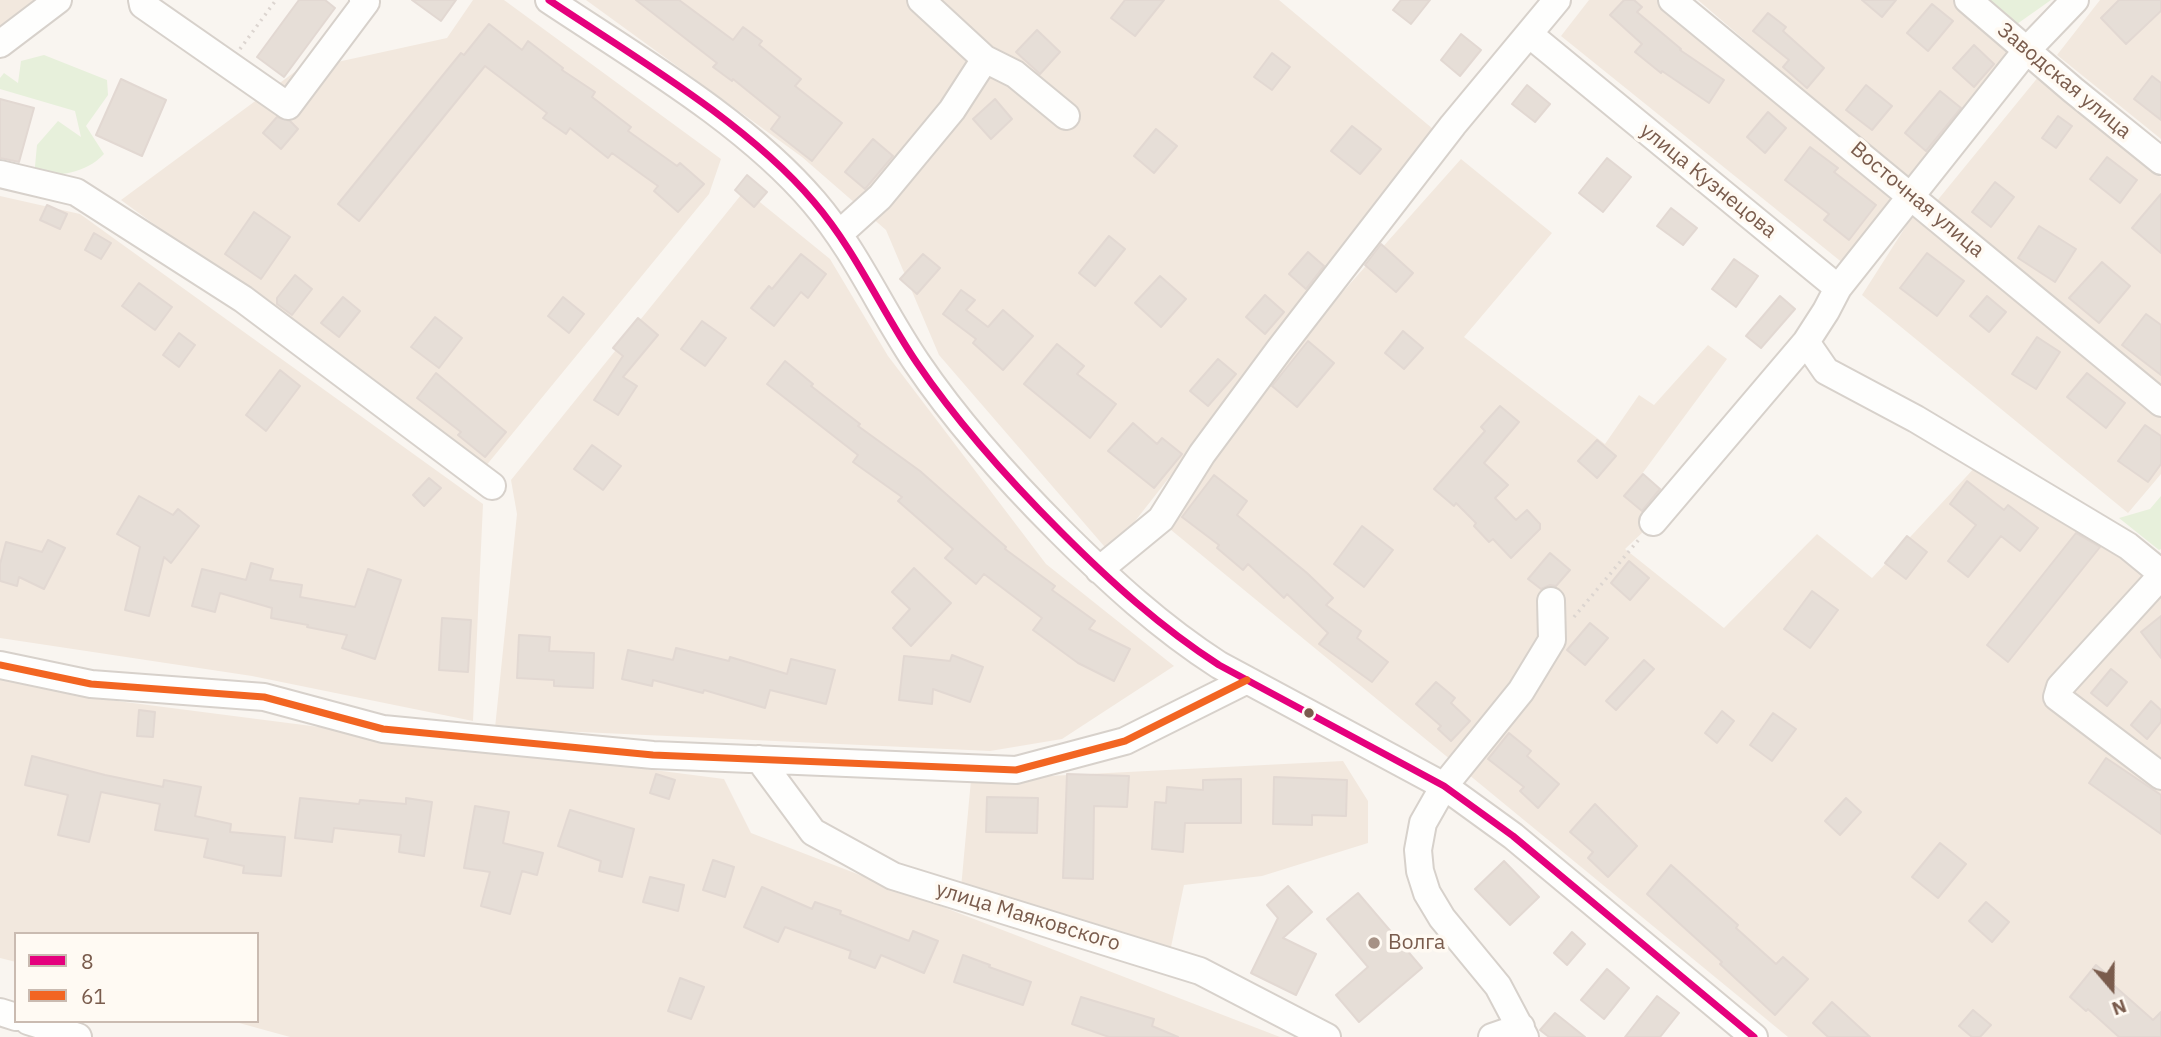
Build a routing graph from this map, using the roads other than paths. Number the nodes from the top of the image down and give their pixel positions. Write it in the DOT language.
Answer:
graph roads {
  1 [pos="58,0"];
  2 [pos="142,0"];
  3 [pos="363,0"];
  4 [pos="549,0"];
  5 [pos="921,0"];
  6 [pos="1557,0"];
  7 [pos="1672,0"];
  8 [pos="1968,0"];
  9 [pos="2074,0"];
  10 [pos="1529,34"];
  11 [pos="0,44"];
  12 [pos="2026,51"];
  13 [pos="985,59"];
  14 [pos="1066,116"];
  15 [pos="2161,161"];
  16 [pos="0,174"];
  17 [pos="1911,194"];
  18 [pos="839,234"];
  19 [pos="1838,288"];
  20 [pos="1806,342"];
  21 [pos="2161,402"];
  22 [pos="492,486"];
  23 [pos="1653,522"];
  24 [pos="1099,570"];
  25 [pos="2161,575"];
  26 [pos="1551,601"];
  27 [pos="0,665"];
  28 [pos="1247,680"];
  29 [pos="759,760"];
  30 [pos="2161,776"];
  31 [pos="1444,786"];
  32 [pos="34,1023"];
  33 [pos="1523,1032"];
  34 [pos="78,1037"];
  35 [pos="1327,1037"];
  36 [pos="1492,1037"];
  37 [pos="1754,1037"];
  1 -- 11 [label="street"];
  2 -- 3 [label="street"];
  4 -- 18 [label="street"];
  5 -- 13 [label="street"];
  6 -- 10 [label="street"];
  7 -- 17 [label="street, Восточная улица"];
  8 -- 12 [label="street, Заводская улица"];
  9 -- 12 [label="street"];
  10 -- 19 [label="street, улица Кузнецова"];
  10 -- 24 [label="street"];
  12 -- 15 [label="street, Заводская улица"];
  12 -- 17 [label="street"];
  13 -- 14 [label="street"];
  13 -- 18 [label="street"];
  16 -- 22 [label="street"];
  17 -- 19 [label="street"];
  17 -- 21 [label="street, Восточная улица"];
  18 -- 24 [label="street"];
  19 -- 20 [label="street"];
  20 -- 23 [label="street"];
  20 -- 25 [label="street"];
  24 -- 28 [label="street"];
  25 -- 30 [label="street"];
  26 -- 31 [label="street"];
  27 -- 29 [label="street"];
  28 -- 29 [label="street"];
  28 -- 31 [label="street"];
  29 -- 35 [label="street, улица Маяковского"];
  31 -- 33 [label="street"];
  31 -- 37 [label="street"];
  32 -- 34 [label="street"];
  33 -- 36 [label="street"];
}
